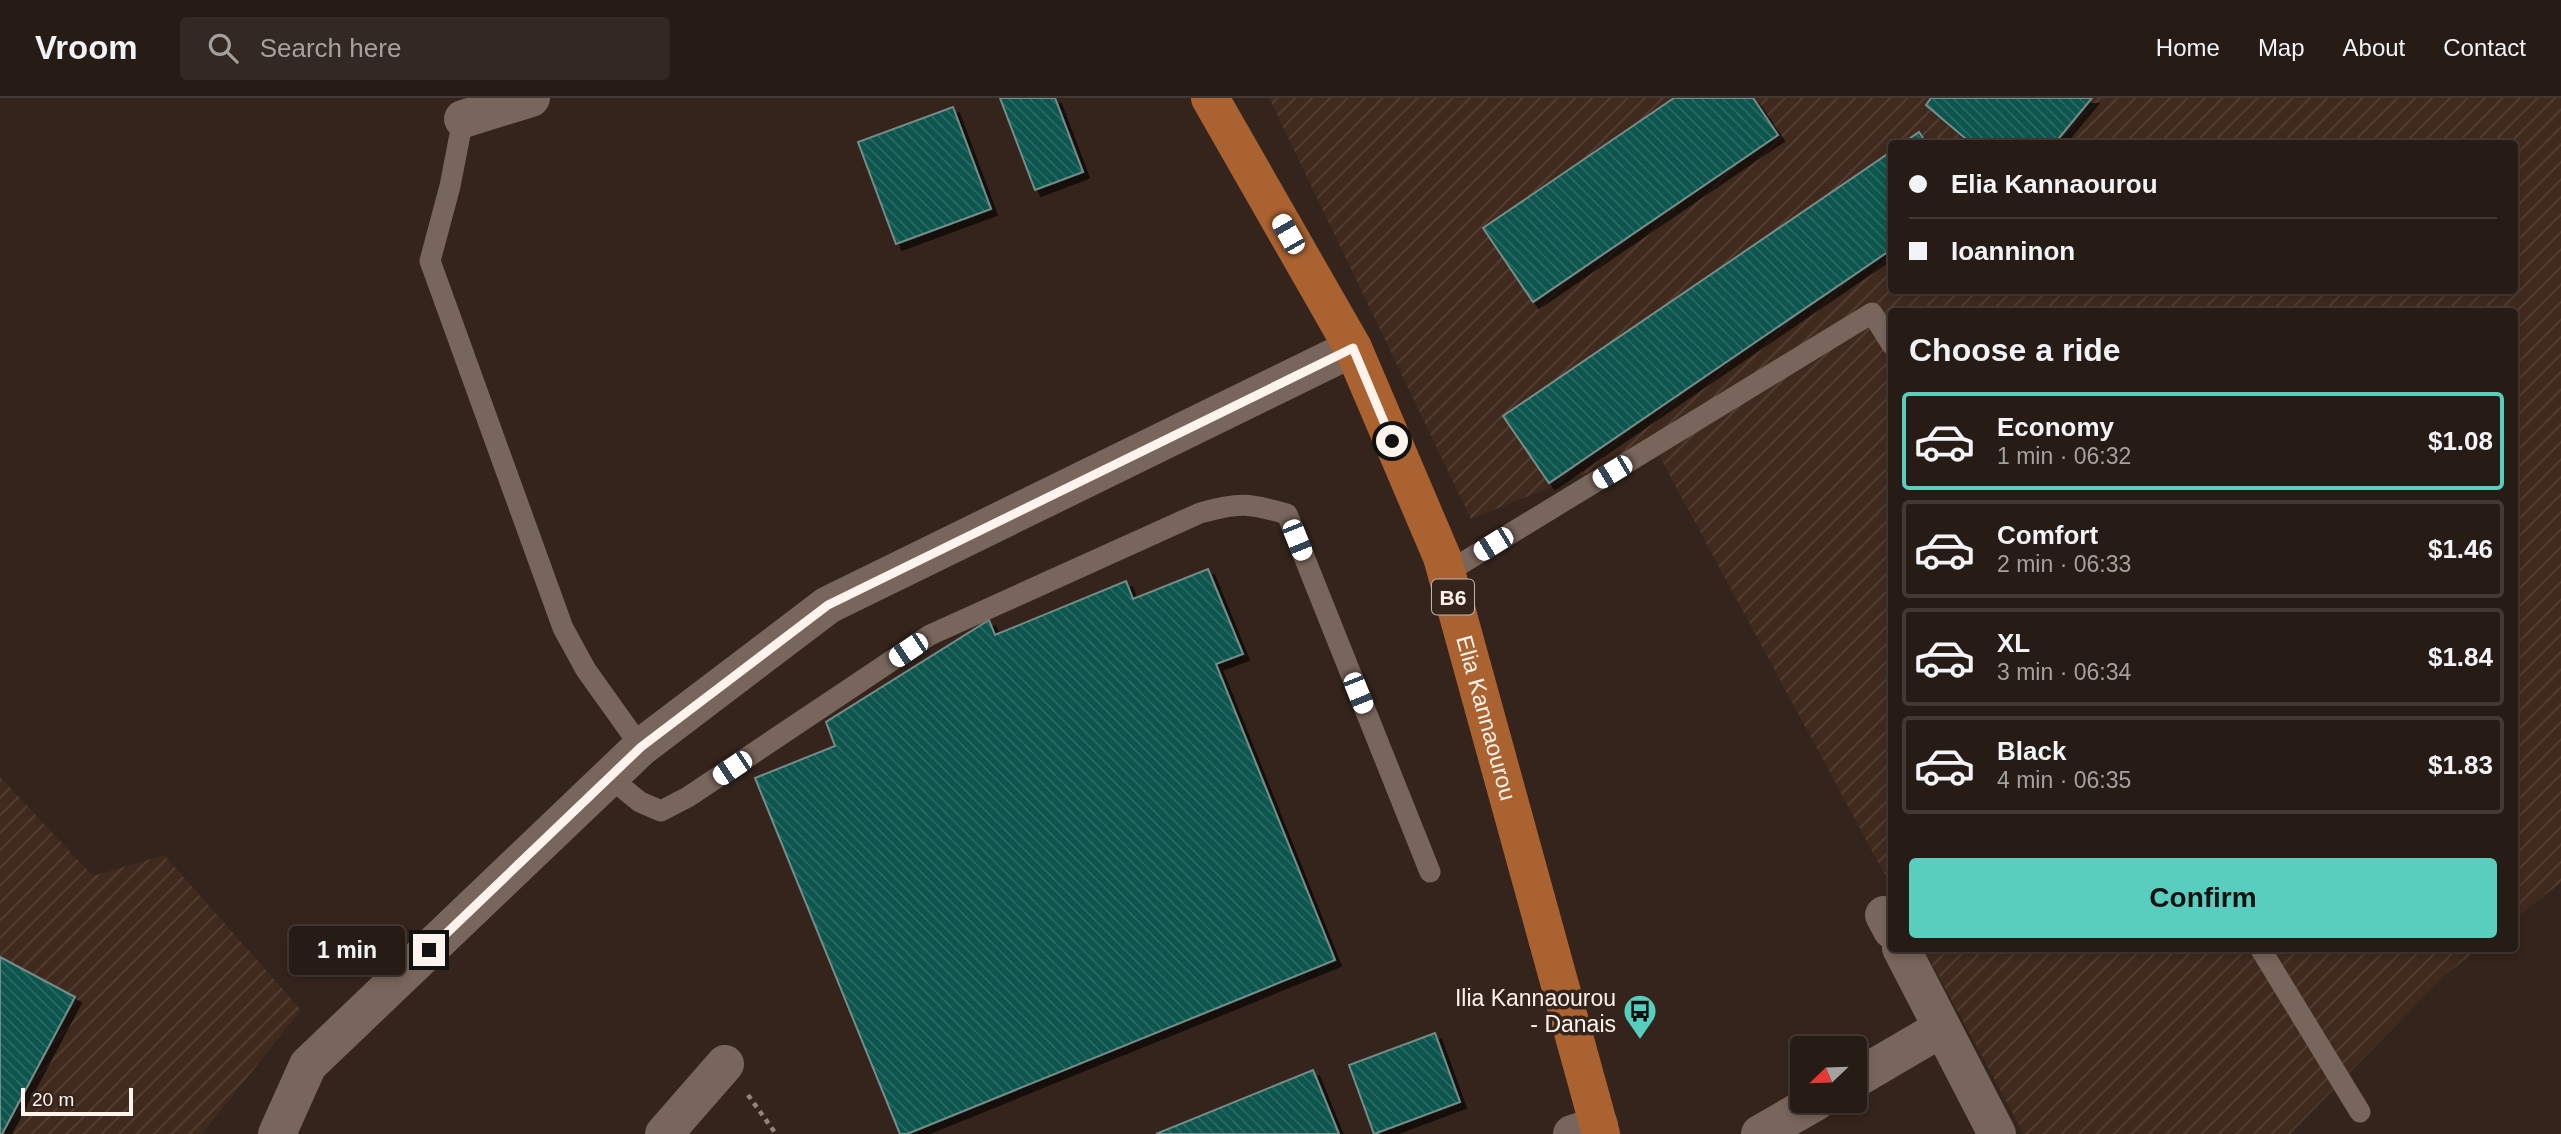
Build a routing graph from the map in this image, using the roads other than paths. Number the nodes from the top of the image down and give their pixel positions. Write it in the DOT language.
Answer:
graph roads {
  1 [pos="531,98"];
  2 [pos="1210,98"];
  3 [pos="463,119"];
  4 [pos="1888,339"];
  5 [pos="1353,348"];
  6 [pos="1446,573"];
  7 [pos="641,747"];
  8 [pos="609,777"];
  9 [pos="1430,872"];
  10 [pos="1903,952"];
  11 [pos="2262,952"];
  12 [pos="1942,1028"];
  13 [pos="725,1064"];
  14 [pos="1867,1072"];
  15 [pos="2360,1112"];
  16 [pos="1796,1113"];
  17 [pos="1591,1131"];
  18 [pos="277,1134"];
  19 [pos="664,1134"];
  20 [pos="1760,1134"];
  21 [pos="1997,1134"];
  1 -- 3 [label="street"];
  2 -- 5 [label="main road, Elia Kannaourou / B6"];
  3 -- 7 [label="lane"];
  4 -- 6 [label="lane"];
  5 -- 6 [label="main road, Elia Kannaourou / B6"];
  5 -- 7 [label="street"];
  6 -- 17 [label="main road, Elia Kannaourou / B6"];
  7 -- 8 [label="street"];
  8 -- 9 [label="lane"];
  8 -- 18 [label="street"];
  10 -- 12 [label="street"];
  11 -- 15 [label="lane"];
  12 -- 14 [label="street"];
  12 -- 21 [label="street"];
  13 -- 19 [label="street"];
  16 -- 20 [label="street"];
}
